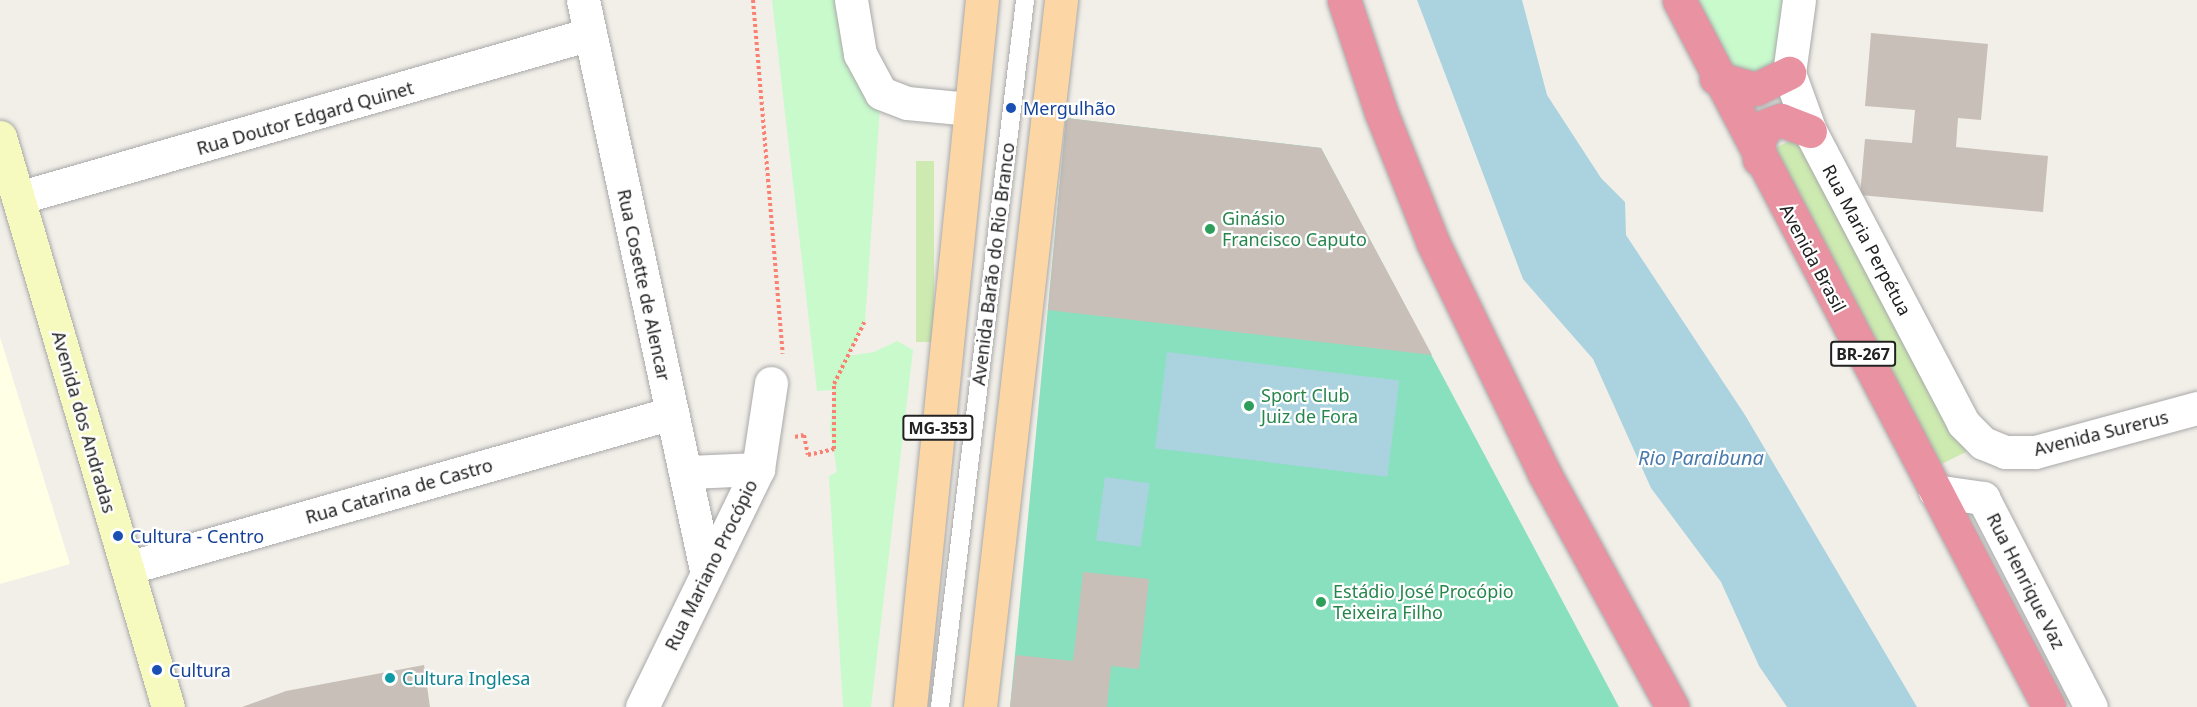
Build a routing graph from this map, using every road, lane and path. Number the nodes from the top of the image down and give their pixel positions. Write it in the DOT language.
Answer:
graph roads {
  1 [pos="583,0"];
  2 [pos="753,0"];
  3 [pos="851,0"];
  4 [pos="982,0"];
  5 [pos="1025,0"];
  6 [pos="1061,0"];
  7 [pos="1344,0"];
  8 [pos="1679,0"];
  9 [pos="1799,0"];
  10 [pos="590,34"];
  11 [pos="1790,73"];
  12 [pos="1716,78"];
  13 [pos="969,109"];
  14 [pos="1795,126"];
  15 [pos="0,137"];
  16 [pos="1759,159"];
  17 [pos="18,198"];
  18 [pos="865,321"];
  19 [pos="771,383"];
  20 [pos="2197,408"];
  21 [pos="672,413"];
  22 [pos="834,450"];
  23 [pos="2005,453"];
  24 [pos="758,469"];
  25 [pos="688,472"];
  26 [pos="1935,491"];
  27 [pos="127,568"];
  28 [pos="706,570"];
  29 [pos="168,707"];
  30 [pos="642,707"];
  31 [pos="910,707"];
  32 [pos="940,707"];
  33 [pos="980,707"];
  34 [pos="1672,707"];
  35 [pos="2049,707"];
  36 [pos="2091,707"];
  1 -- 10 [label="street, Rua Cosette de Alencar"];
  2 -- 19 [label="path"];
  3 -- 13 [label="street"];
  4 -- 13 [label="main road, Avenida Barão do Rio Branco / MG-353"];
  5 -- 32 [label="lane, Avenida Barão do Rio Branco"];
  6 -- 33 [label="main road, Avenida Barão do Rio Branco"];
  7 -- 34 [label="highway"];
  8 -- 12 [label="highway, Avenida Brasil / BR-267"];
  9 -- 11 [label="street"];
  10 -- 17 [label="street, Rua Doutor Edgard Quinet"];
  10 -- 21 [label="street, Rua Cosette de Alencar"];
  11 -- 12 [label="highway"];
  11 -- 14 [label="highway"];
  12 -- 16 [label="highway, Avenida Brasil / BR-267"];
  13 -- 31 [label="main road, Avenida Barão do Rio Branco / MG-353"];
  14 -- 16 [label="highway"];
  14 -- 23 [label="street, Rua Maria Perpétua"];
  15 -- 17 [label="main road, Avenida dos Andradas"];
  16 -- 26 [label="highway, Avenida Brasil / BR-267"];
  17 -- 27 [label="main road, Avenida dos Andradas"];
  18 -- 22 [label="path"];
  19 -- 24 [label="street, Rua Mariano Procópio"];
  20 -- 23 [label="street, Avenida Surerus"];
  21 -- 25 [label="street, Rua Cosette de Alencar"];
  21 -- 27 [label="street, Rua Catarina de Castro"];
  24 -- 25 [label="street"];
  24 -- 28 [label="street, Rua Mariano Procópio"];
  25 -- 28 [label="street, Rua Cosette de Alencar"];
  26 -- 35 [label="highway, Avenida Brasil / BR-267"];
  26 -- 36 [label="street, Rua Henrique Vaz"];
  27 -- 29 [label="main road, Avenida dos Andradas"];
  28 -- 30 [label="street, Rua Mariano Procópio"];
}
